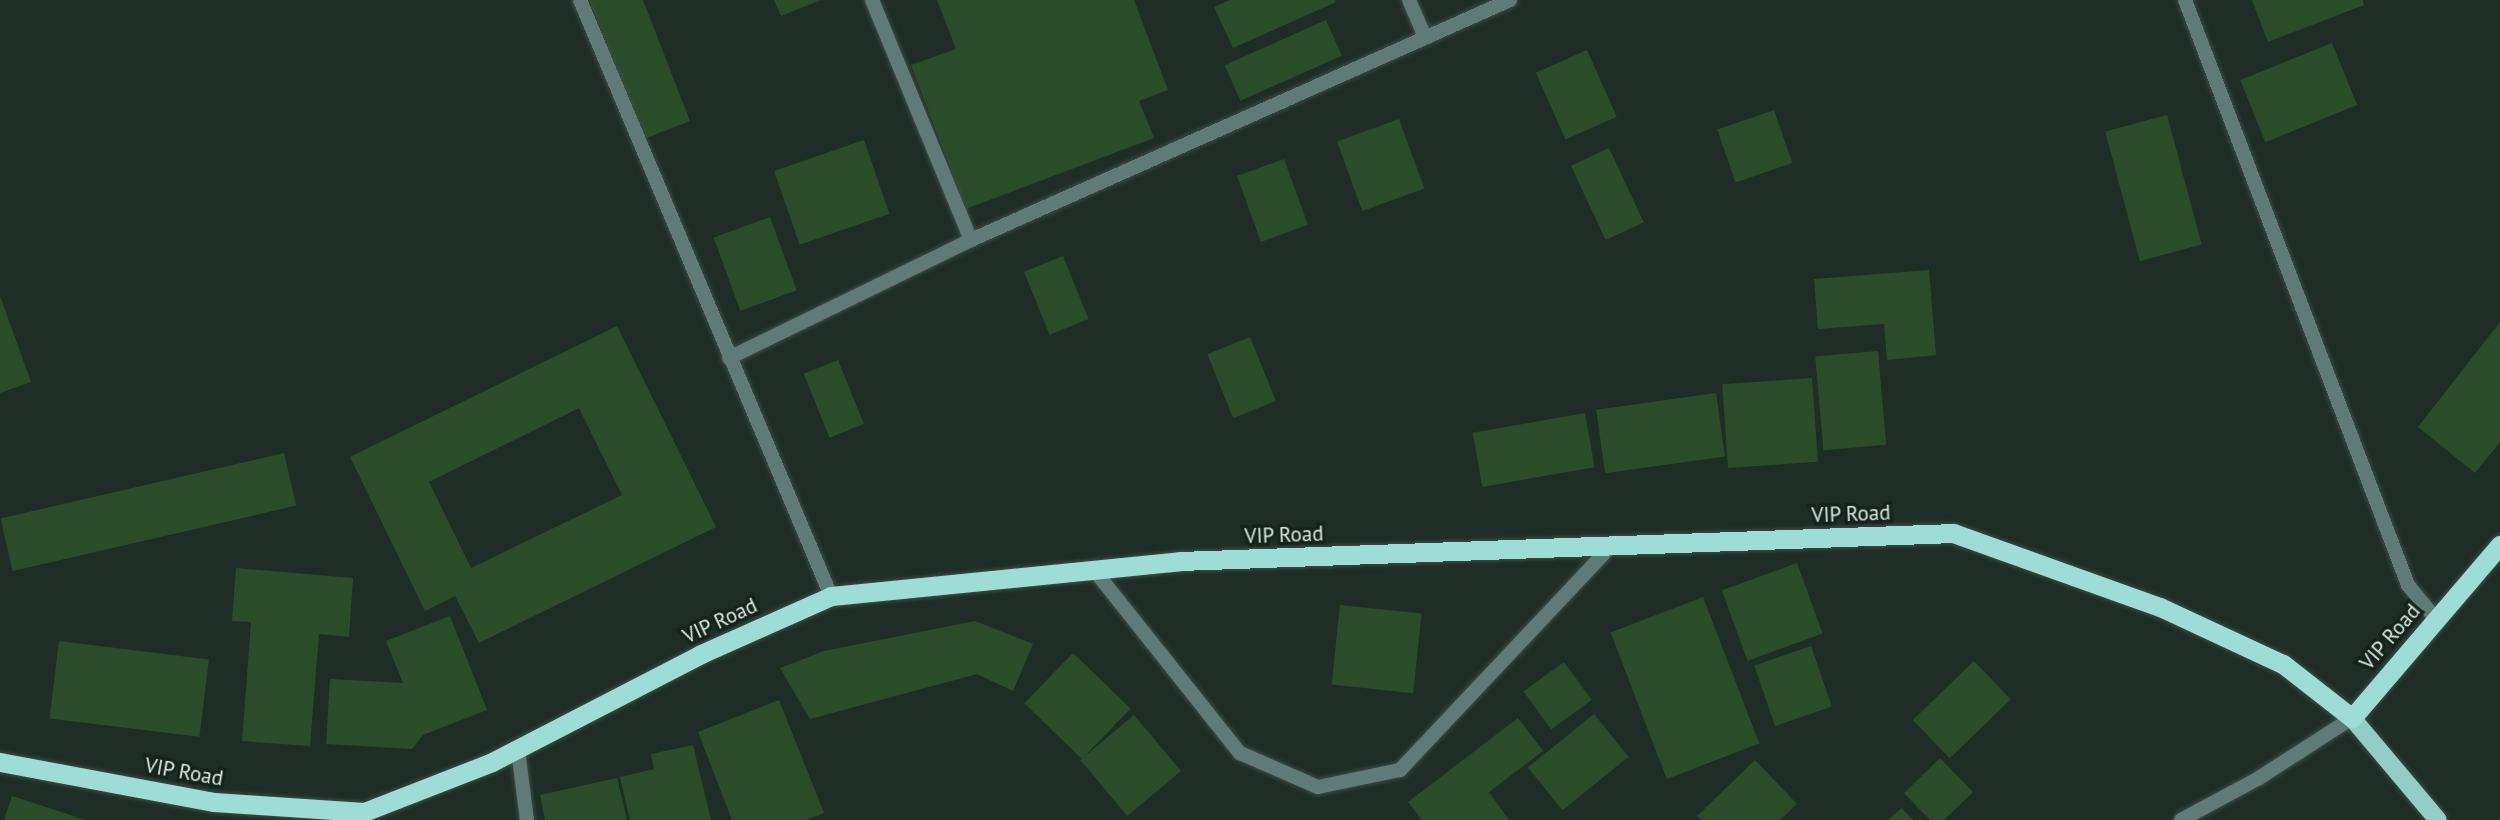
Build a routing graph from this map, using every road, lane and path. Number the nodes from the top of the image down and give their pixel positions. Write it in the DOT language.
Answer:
graph roads {
  1 [pos="580,0"];
  2 [pos="872,0"];
  3 [pos="1409,0"];
  4 [pos="1510,0"];
  5 [pos="2185,0"];
  6 [pos="1425,37"];
  7 [pos="971,240"];
  8 [pos="729,358"];
  9 [pos="1612,545"];
  10 [pos="2500,545"];
  11 [pos="1096,571"];
  12 [pos="831,596"];
  13 [pos="2436,619"];
  14 [pos="2352,718"];
  15 [pos="518,750"];
  16 [pos="0,762"];
  17 [pos="527,820"];
  18 [pos="2181,820"];
  19 [pos="2438,820"];
  1 -- 8 [label="street"];
  2 -- 7 [label="street"];
  3 -- 6 [label="street"];
  4 -- 6 [label="street"];
  5 -- 13 [label="street"];
  6 -- 7 [label="street"];
  7 -- 8 [label="street"];
  8 -- 12 [label="street"];
  9 -- 11 [label="highway, VIP Road"];
  9 -- 11 [label="street"];
  9 -- 14 [label="highway, VIP Road"];
  10 -- 13 [label="highway, VIP Road"];
  11 -- 12 [label="highway, VIP Road"];
  12 -- 15 [label="highway, VIP Road"];
  13 -- 14 [label="highway, VIP Road"];
  14 -- 18 [label="street"];
  14 -- 19 [label="main road"];
  15 -- 16 [label="highway, VIP Road"];
  15 -- 17 [label="street"];
}
